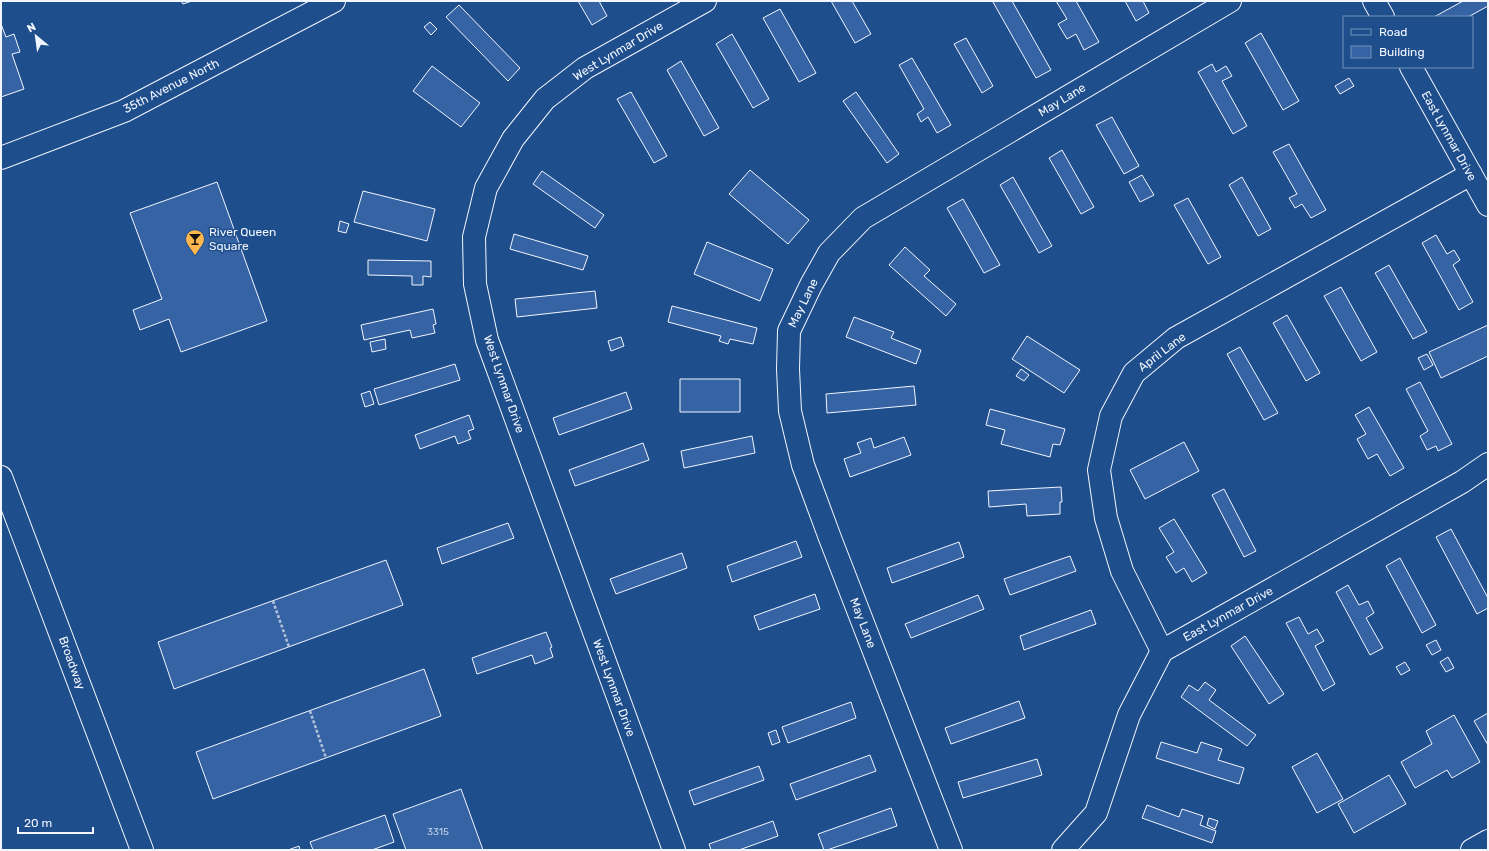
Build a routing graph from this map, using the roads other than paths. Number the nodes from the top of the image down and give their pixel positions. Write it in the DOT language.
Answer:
graph roads {
  1 [pos="334,1"];
  2 [pos="705,1"];
  3 [pos="1230,1"];
  4 [pos="1374,1"];
  5 [pos="1382,16"];
  6 [pos="1412,68"];
  7 [pos="1,158"];
  8 [pos="1471,174"];
  9 [pos="1488,205"];
  10 [pos="1488,464"];
  11 [pos="1,477"];
  12 [pos="1162,651"];
  13 [pos="1488,841"];
  14 [pos="142,850"];
  15 [pos="674,850"];
  16 [pos="951,850"];
  17 [pos="1063,850"];
  18 [pos="1472,850"];
  1 -- 7 [label="street, 35th Avenue North"];
  2 -- 15 [label="street, West Lynmar Drive"];
  3 -- 16 [label="street, May Lane"];
  4 -- 5 [label="street"];
  6 -- 8 [label="street, East Lynmar Drive"];
  8 -- 9 [label="street, East Lynmar Drive"];
  8 -- 12 [label="street, April Lane"];
  10 -- 12 [label="street, East Lynmar Drive"];
  11 -- 14 [label="street, Broadway"];
  12 -- 17 [label="street"];
  13 -- 18 [label="street"];
}
